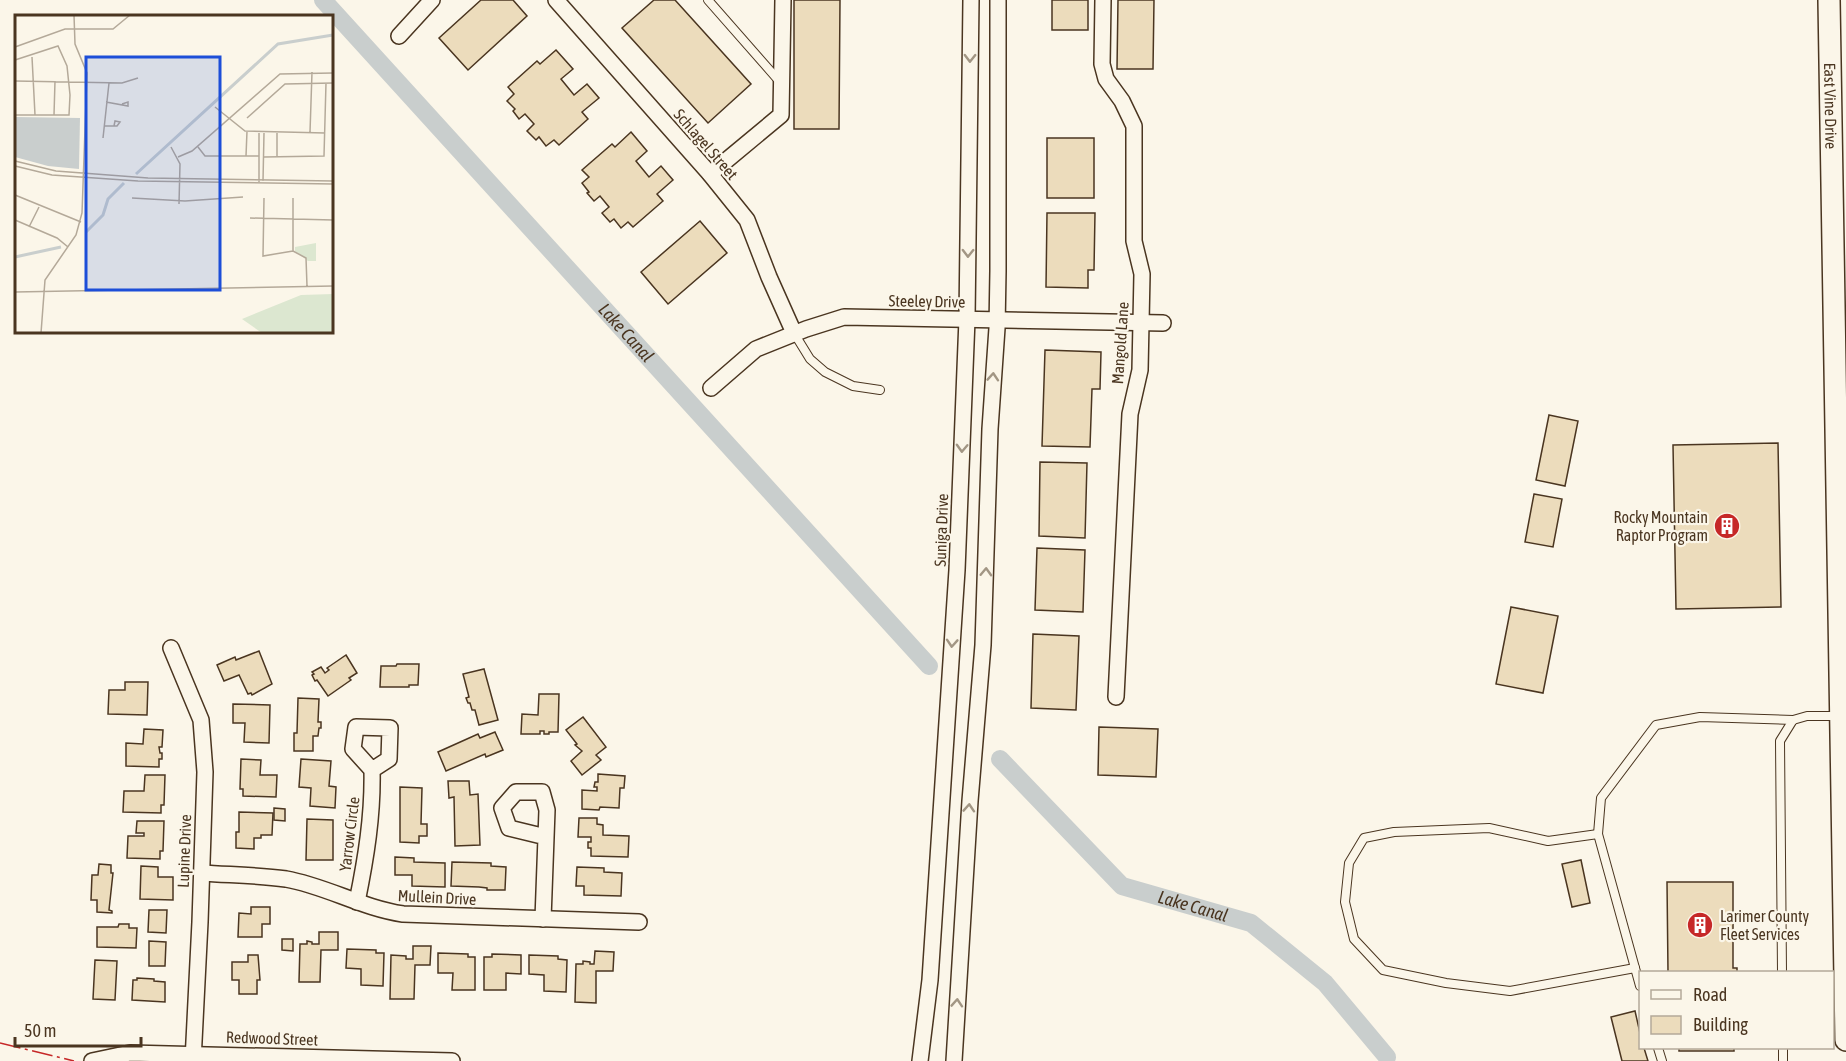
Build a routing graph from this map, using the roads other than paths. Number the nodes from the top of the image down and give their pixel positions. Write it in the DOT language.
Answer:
graph roads {
  1 [pos="432,0"];
  2 [pos="556,0"];
  3 [pos="708,0"];
  4 [pos="783,0"];
  5 [pos="971,0"];
  6 [pos="998,0"];
  7 [pos="1103,0"];
  8 [pos="1829,0"];
  9 [pos="399,36"];
  10 [pos="782,85"];
  11 [pos="710,174"];
  12 [pos="967,319"];
  13 [pos="997,320"];
  14 [pos="1141,323"];
  15 [pos="1163,323"];
  16 [pos="794,333"];
  17 [pos="711,388"];
  18 [pos="880,390"];
  19 [pos="171,648"];
  20 [pos="1116,697"];
  21 [pos="1841,716"];
  22 [pos="1792,720"];
  23 [pos="372,770"];
  24 [pos="1598,834"];
  25 [pos="546,837"];
  26 [pos="202,873"];
  27 [pos="357,902"];
  28 [pos="543,919"];
  29 [pos="639,922"];
  30 [pos="1635,968"];
  31 [pos="1782,971"];
  32 [pos="1639,980"];
  33 [pos="1846,1040"];
  34 [pos="193,1057"];
  35 [pos="92,1061"];
  36 [pos="452,1061"];
  37 [pos="920,1061"];
  38 [pos="954,1061"];
  1 -- 9 [label="street"];
  2 -- 11 [label="street, Schlagel Street"];
  3 -- 10 [label="lane"];
  4 -- 10 [label="street"];
  5 -- 12 [label="street, Suniga Drive, one-way"];
  6 -- 13 [label="street"];
  7 -- 14 [label="street, Mangold Lane"];
  8 -- 21 [label="main road, East Vine Drive"];
  10 -- 11 [label="street"];
  11 -- 16 [label="street, Schlagel Street"];
  12 -- 13 [label="street, Steeley Drive"];
  12 -- 16 [label="street, Steeley Drive"];
  12 -- 37 [label="street, Suniga Drive, one-way"];
  13 -- 14 [label="street, Steeley Drive"];
  38 -- 13 [label="street, one-way"];
  14 -- 15 [label="street, Steeley Drive"];
  14 -- 20 [label="street, Mangold Lane"];
  16 -- 17 [label="street, Steeley Drive"];
  16 -- 18 [label="lane"];
  19 -- 26 [label="street, Lupine Drive"];
  21 -- 22 [label="lane"];
  21 -- 33 [label="main road, East Vine Drive"];
  22 -- 24 [label="lane"];
  22 -- 31 [label="lane"];
  23 -- 27 [label="street, Yarrow Circle"];
  24 -- 30 [label="lane"];
  24 -- 30 [label="lane"];
  25 -- 28 [label="street"];
  26 -- 27 [label="street, Mullein Drive"];
  26 -- 34 [label="street, Lupine Drive"];
  27 -- 28 [label="street, Mullein Drive"];
  28 -- 29 [label="street, Mullein Drive"];
  30 -- 32 [label="lane"];
  34 -- 35 [label="street, Redwood Street"];
  34 -- 36 [label="street, Redwood Street"];
}
